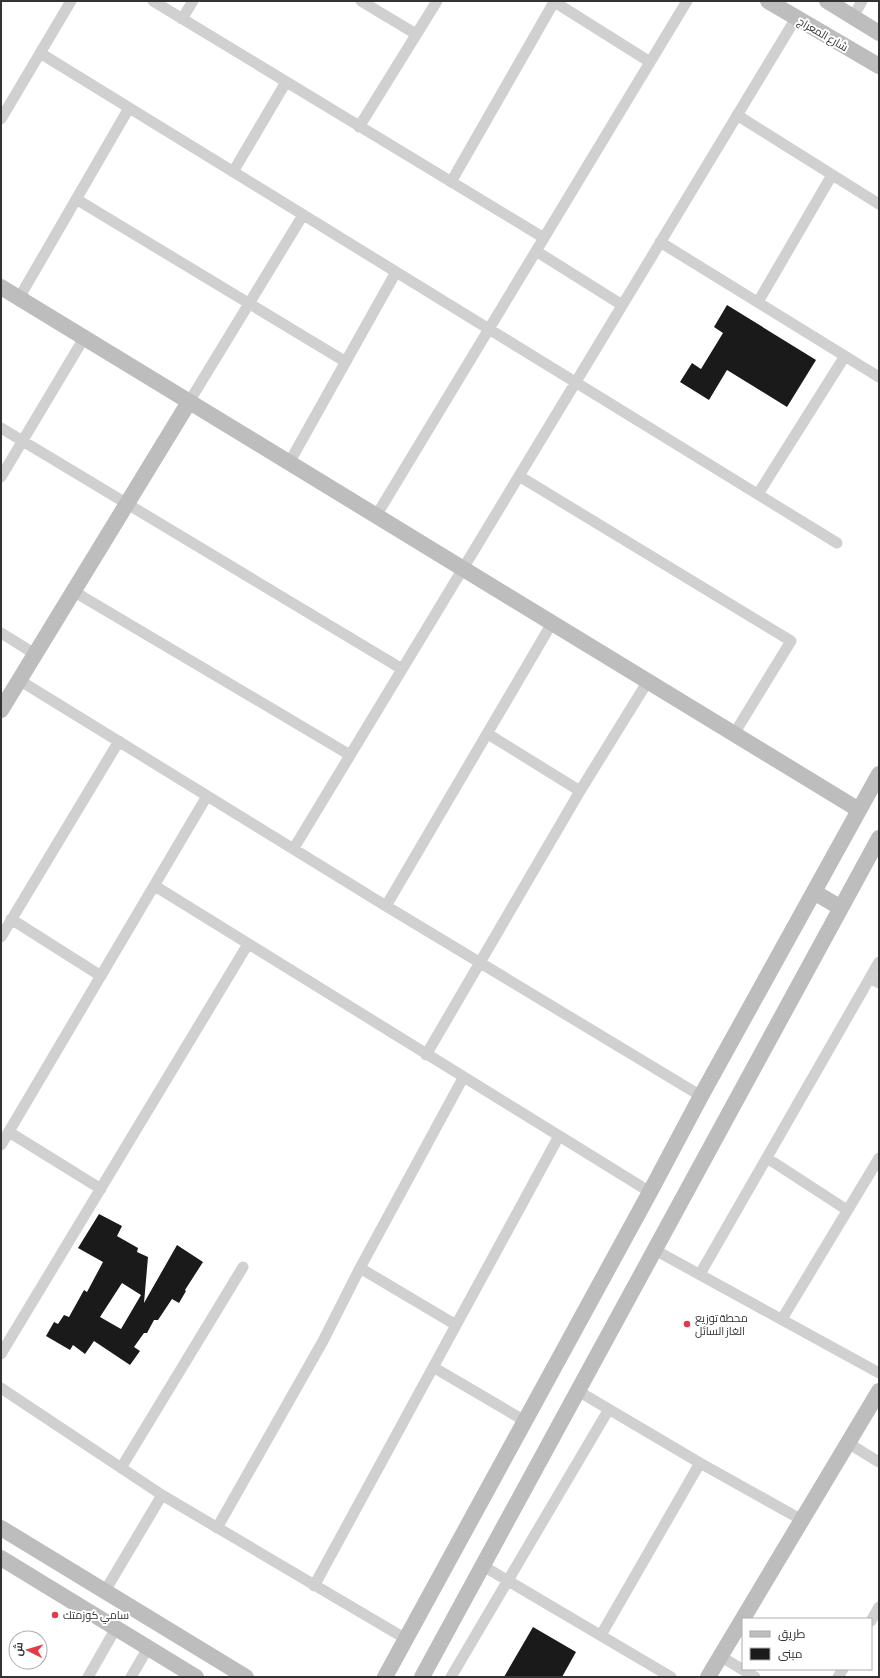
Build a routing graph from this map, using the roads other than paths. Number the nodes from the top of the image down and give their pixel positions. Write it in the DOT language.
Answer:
graph roads {
  1 [pos="71,1"];
  2 [pos="152,1"];
  3 [pos="193,1"];
  4 [pos="360,1"];
  5 [pos="436,1"];
  6 [pos="553,1"];
  7 [pos="687,1"];
  8 [pos="768,1"];
  9 [pos="827,1"];
  10 [pos="862,1"];
  11 [pos="853,17"];
  12 [pos="796,18"];
  13 [pos="182,19"];
  14 [pos="879,33"];
  15 [pos="416,34"];
  16 [pos="40,53"];
  17 [pos="650,62"];
  18 [pos="879,66"];
  19 [pos="286,82"];
  20 [pos="129,108"];
  21 [pos="737,114"];
  22 [pos="1,119"];
  23 [pos="359,127"];
  24 [pos="233,172"];
  25 [pos="832,174"];
  26 [pos="451,182"];
  27 [pos="76,199"];
  28 [pos="879,204"];
  29 [pos="303,215"];
  30 [pos="544,238"];
  31 [pos="660,242"];
  32 [pos="536,251"];
  33 [pos="396,272"];
  34 [pos="1,287"];
  35 [pos="19,298"];
  36 [pos="758,302"];
  37 [pos="249,303"];
  38 [pos="622,305"];
  39 [pos="489,329"];
  40 [pos="84,338"];
  41 [pos="845,356"];
  42 [pos="346,362"];
  43 [pos="879,377"];
  44 [pos="575,382"];
  45 [pos="189,402"];
  46 [pos="1,428"];
  47 [pos="23,442"];
  48 [pos="289,463"];
  49 [pos="519,476"];
  50 [pos="1,477"];
  51 [pos="758,494"];
  52 [pos="127,503"];
  53 [pos="376,516"];
  54 [pos="837,543"];
  55 [pos="463,568"];
  56 [pos="73,591"];
  57 [pos="552,623"];
  58 [pos="1,633"];
  59 [pos="35,654"];
  60 [pos="402,669"];
  61 [pos="19,680"];
  62 [pos="648,681"];
  63 [pos="1,710"];
  64 [pos="488,734"];
  65 [pos="734,734"];
  66 [pos="119,741"];
  67 [pos="350,755"];
  68 [pos="879,774"];
  69 [pos="580,791"];
  70 [pos="207,796"];
  71 [pos="859,810"];
  72 [pos="879,838"];
  73 [pos="294,848"];
  74 [pos="155,886"];
  75 [pos="814,892"];
  76 [pos="386,906"];
  77 [pos="841,908"];
  78 [pos="11,920"];
  79 [pos="1,937"];
  80 [pos="248,944"];
  81 [pos="879,962"];
  82 [pos="481,964"];
  83 [pos="100,976"];
  84 [pos="874,980"];
  85 [pos="426,1055"];
  86 [pos="463,1078"];
  87 [pos="701,1096"];
  88 [pos="9,1132"];
  89 [pos="559,1136"];
  90 [pos="1,1145"];
  91 [pos="767,1158"];
  92 [pos="879,1158"];
  93 [pos="101,1189"];
  94 [pos="650,1192"];
  95 [pos="847,1210"];
  96 [pos="655,1250"];
  97 [pos="243,1267"];
  98 [pos="360,1268"];
  99 [pos="700,1274"];
  100 [pos="782,1319"];
  101 [pos="456,1325"];
  102 [pos="1,1354"];
  103 [pos="433,1367"];
  104 [pos="879,1373"];
  105 [pos="1,1388"];
  106 [pos="578,1391"];
  107 [pos="879,1391"];
  108 [pos="609,1409"];
  109 [pos="525,1421"];
  110 [pos="848,1443"];
  111 [pos="879,1462"];
  112 [pos="700,1463"];
  113 [pos="121,1468"];
  114 [pos="162,1495"];
  115 [pos="802,1520"];
  116 [pos="1,1528"];
  117 [pos="217,1528"];
  118 [pos="1,1558"];
  119 [pos="483,1566"];
  120 [pos="508,1581"];
  121 [pos="314,1586"];
  122 [pos="105,1591"];
  123 [pos="879,1608"];
  124 [pos="743,1618"];
  125 [pos="872,1619"];
  126 [pos="742,1620"];
  127 [pos="116,1628"];
  128 [pos="601,1635"];
  129 [pos="406,1639"];
  130 [pos="148,1648"];
  131 [pos="720,1656"];
  132 [pos="742,1669"];
  133 [pos="743,1670"];
  134 [pos="88,1677"];
  135 [pos="131,1677"];
  136 [pos="196,1677"];
  137 [pos="246,1677"];
  138 [pos="385,1677"];
  139 [pos="422,1677"];
  140 [pos="451,1677"];
  141 [pos="671,1677"];
  142 [pos="708,1677"];
  143 [pos="755,1677"];
  1 -- 16 [label="street"];
  2 -- 13 [label="street"];
  3 -- 13 [label="street"];
  4 -- 15 [label="street"];
  5 -- 15 [label="street"];
  6 -- 17 [label="street"];
  6 -- 26 [label="street"];
  7 -- 17 [label="street"];
  8 -- 12 [label="main road, شارع المعراج"];
  9 -- 11 [label="main road"];
  10 -- 11 [label="street"];
  11 -- 14 [label="main road"];
  12 -- 18 [label="main road, شارع المعراج"];
  12 -- 21 [label="street"];
  13 -- 19 [label="street"];
  15 -- 23 [label="street"];
  16 -- 20 [label="street"];
  16 -- 22 [label="street"];
  17 -- 30 [label="street"];
  19 -- 23 [label="street"];
  19 -- 24 [label="street"];
  20 -- 24 [label="street"];
  20 -- 27 [label="street"];
  21 -- 25 [label="street"];
  21 -- 31 [label="street"];
  23 -- 26 [label="street"];
  24 -- 29 [label="street"];
  25 -- 28 [label="street"];
  25 -- 36 [label="street"];
  26 -- 30 [label="street"];
  27 -- 35 [label="street"];
  27 -- 37 [label="street"];
  29 -- 33 [label="street"];
  29 -- 37 [label="street"];
  30 -- 32 [label="street"];
  31 -- 36 [label="street"];
  31 -- 38 [label="street"];
  32 -- 38 [label="street"];
  32 -- 39 [label="street"];
  33 -- 39 [label="street"];
  33 -- 42 [label="street"];
  34 -- 35 [label="main road"];
  35 -- 40 [label="main road"];
  36 -- 41 [label="street"];
  37 -- 42 [label="street"];
  37 -- 45 [label="street"];
  38 -- 44 [label="street"];
  39 -- 44 [label="street"];
  39 -- 53 [label="street"];
  40 -- 45 [label="main road"];
  40 -- 47 [label="street"];
  41 -- 43 [label="street"];
  41 -- 51 [label="street"];
  42 -- 48 [label="street"];
  44 -- 49 [label="street"];
  44 -- 51 [label="street"];
  45 -- 48 [label="main road"];
  45 -- 52 [label="main road"];
  46 -- 47 [label="street"];
  47 -- 50 [label="street"];
  47 -- 52 [label="street"];
  48 -- 53 [label="main road"];
  49 -- 55 [label="street"];
  49 -- 65 [label="street"];
  51 -- 54 [label="street"];
  52 -- 56 [label="main road"];
  52 -- 60 [label="street"];
  53 -- 55 [label="main road"];
  55 -- 57 [label="main road"];
  55 -- 60 [label="street"];
  56 -- 59 [label="main road"];
  56 -- 67 [label="street"];
  57 -- 62 [label="main road"];
  57 -- 64 [label="street"];
  58 -- 59 [label="street"];
  59 -- 61 [label="main road"];
  60 -- 67 [label="street"];
  61 -- 63 [label="main road"];
  61 -- 66 [label="street"];
  62 -- 65 [label="main road"];
  62 -- 69 [label="street"];
  64 -- 69 [label="street"];
  64 -- 76 [label="street"];
  65 -- 71 [label="main road"];
  66 -- 70 [label="street"];
  66 -- 78 [label="street"];
  67 -- 73 [label="street"];
  68 -- 71 [label="main road"];
  69 -- 82 [label="street"];
  70 -- 73 [label="street"];
  70 -- 74 [label="street"];
  71 -- 75 [label="main road"];
  72 -- 77 [label="main road"];
  73 -- 76 [label="street"];
  74 -- 80 [label="street"];
  74 -- 83 [label="street"];
  75 -- 77 [label="main road"];
  75 -- 87 [label="main road"];
  76 -- 82 [label="street"];
  77 -- 96 [label="main road"];
  78 -- 79 [label="street"];
  78 -- 83 [label="street"];
  80 -- 85 [label="street"];
  80 -- 93 [label="street"];
  81 -- 84 [label="street"];
  82 -- 85 [label="street"];
  82 -- 87 [label="street"];
  83 -- 88 [label="street"];
  84 -- 91 [label="street"];
  85 -- 86 [label="street"];
  86 -- 89 [label="street"];
  86 -- 98 [label="street"];
  87 -- 94 [label="main road"];
  88 -- 90 [label="street"];
  88 -- 93 [label="street"];
  89 -- 94 [label="street"];
  89 -- 101 [label="street"];
  91 -- 95 [label="street"];
  91 -- 99 [label="street"];
  92 -- 95 [label="street"];
  93 -- 102 [label="street"];
  94 -- 109 [label="main road"];
  95 -- 100 [label="street"];
  96 -- 99 [label="street"];
  96 -- 106 [label="main road"];
  97 -- 113 [label="street"];
  98 -- 101 [label="street"];
  98 -- 117 [label="street"];
  99 -- 100 [label="street"];
  100 -- 104 [label="street"];
  101 -- 103 [label="street"];
  103 -- 109 [label="street"];
  103 -- 121 [label="street"];
  105 -- 113 [label="street"];
  106 -- 108 [label="street"];
  106 -- 119 [label="main road"];
  107 -- 110 [label="main road"];
  108 -- 112 [label="street"];
  108 -- 120 [label="street"];
  109 -- 129 [label="main road"];
  110 -- 111 [label="street"];
  110 -- 115 [label="main road"];
  112 -- 115 [label="street"];
  112 -- 128 [label="street"];
  113 -- 114 [label="street"];
  114 -- 117 [label="street"];
  114 -- 122 [label="street"];
  115 -- 124 [label="main road"];
  116 -- 122 [label="main road"];
  117 -- 121 [label="street"];
  118 -- 127 [label="main road"];
  119 -- 120 [label="street"];
  119 -- 139 [label="main road"];
  120 -- 128 [label="street"];
  120 -- 140 [label="street"];
  121 -- 129 [label="street"];
  122 -- 137 [label="main road"];
  123 -- 125 [label="street"];
  126 -- 131 [label="main road"];
  127 -- 130 [label="main road"];
  127 -- 134 [label="street"];
  128 -- 141 [label="street"];
  129 -- 138 [label="main road"];
  130 -- 135 [label="street"];
  130 -- 136 [label="main road"];
  131 -- 132 [label="street"];
  131 -- 142 [label="main road"];
  133 -- 143 [label="street"];
}
